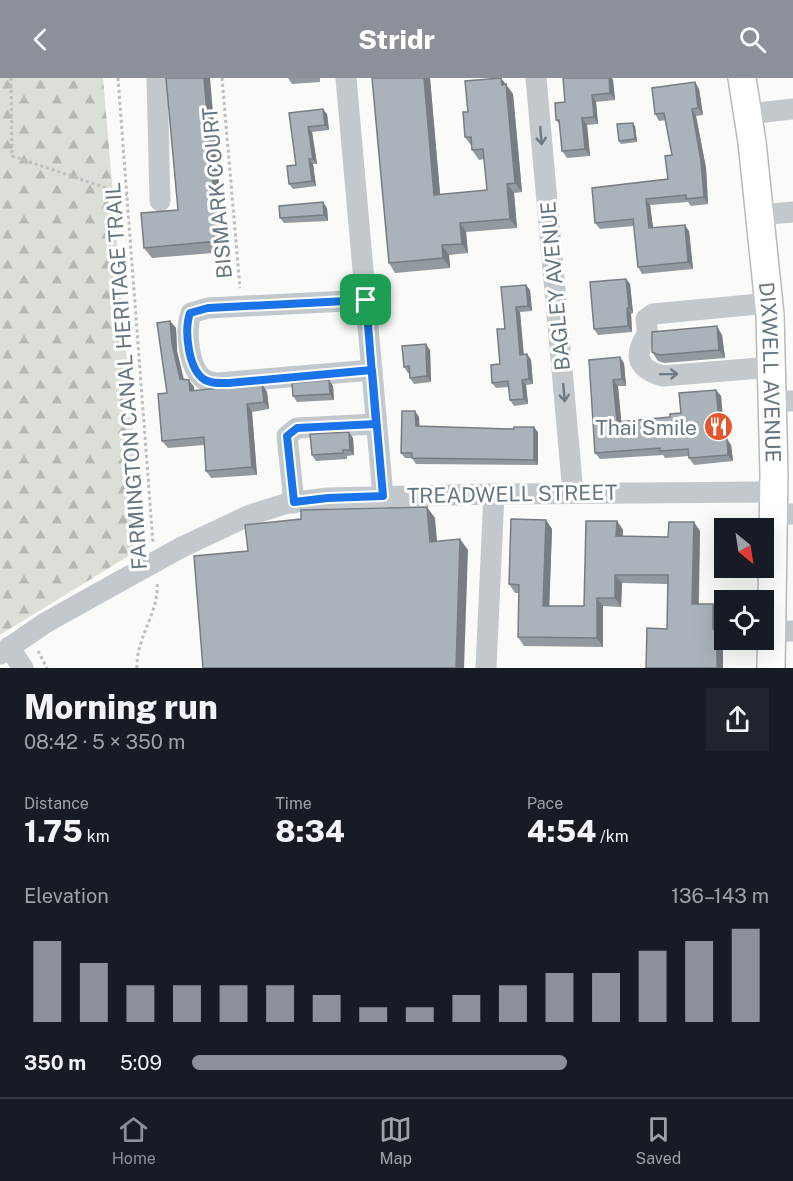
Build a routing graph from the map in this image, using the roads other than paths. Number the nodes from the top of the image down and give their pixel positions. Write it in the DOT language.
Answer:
graph roads {
  1 [pos="157,78"];
  2 [pos="346,78"];
  3 [pos="536,78"];
  4 [pos="742,78"];
  5 [pos="793,109"];
  6 [pos="748,114"];
  7 [pos="160,201"];
  8 [pos="793,212"];
  9 [pos="760,215"];
  10 [pos="366,300"];
  11 [pos="769,303"];
  12 [pos="772,367"];
  13 [pos="372,370"];
  14 [pos="783,401"];
  15 [pos="376,424"];
  16 [pos="573,493"];
  17 [pos="494,494"];
  18 [pos="383,496"];
  19 [pos="294,502"];
  20 [pos="780,507"];
  21 [pos="783,632"];
  22 [pos="4,650"];
  23 [pos="23,668"];
  24 [pos="486,668"];
  25 [pos="771,668"];
  1 -- 7 [label="street"];
  2 -- 10 [label="street"];
  3 -- 16 [label="street, BAGLEY AVENUE, one-way"];
  4 -- 6 [label="main road, DIXWELL AVENUE"];
  5 -- 6 [label="street"];
  6 -- 9 [label="main road, DIXWELL AVENUE"];
  8 -- 9 [label="street"];
  9 -- 11 [label="main road, DIXWELL AVENUE"];
  10 -- 13 [label="street"];
  10 -- 13 [label="street"];
  11 -- 12 [label="main road, DIXWELL AVENUE"];
  11 -- 12 [label="street, one-way"];
  12 -- 14 [label="main road, DIXWELL AVENUE"];
  13 -- 15 [label="street"];
  14 -- 20 [label="main road, DIXWELL AVENUE"];
  15 -- 18 [label="street"];
  15 -- 19 [label="street"];
  16 -- 17 [label="street, TREADWELL STREET"];
  16 -- 20 [label="street, TREADWELL STREET"];
  17 -- 18 [label="street, TREADWELL STREET"];
  17 -- 24 [label="street"];
  18 -- 19 [label="street, TREADWELL STREET"];
  19 -- 22 [label="street, TREADWELL STREET, bridge"];
  20 -- 21 [label="main road, DIXWELL AVENUE"];
  21 -- 25 [label="main road, DIXWELL AVENUE"];
  22 -- 23 [label="street"];
}
